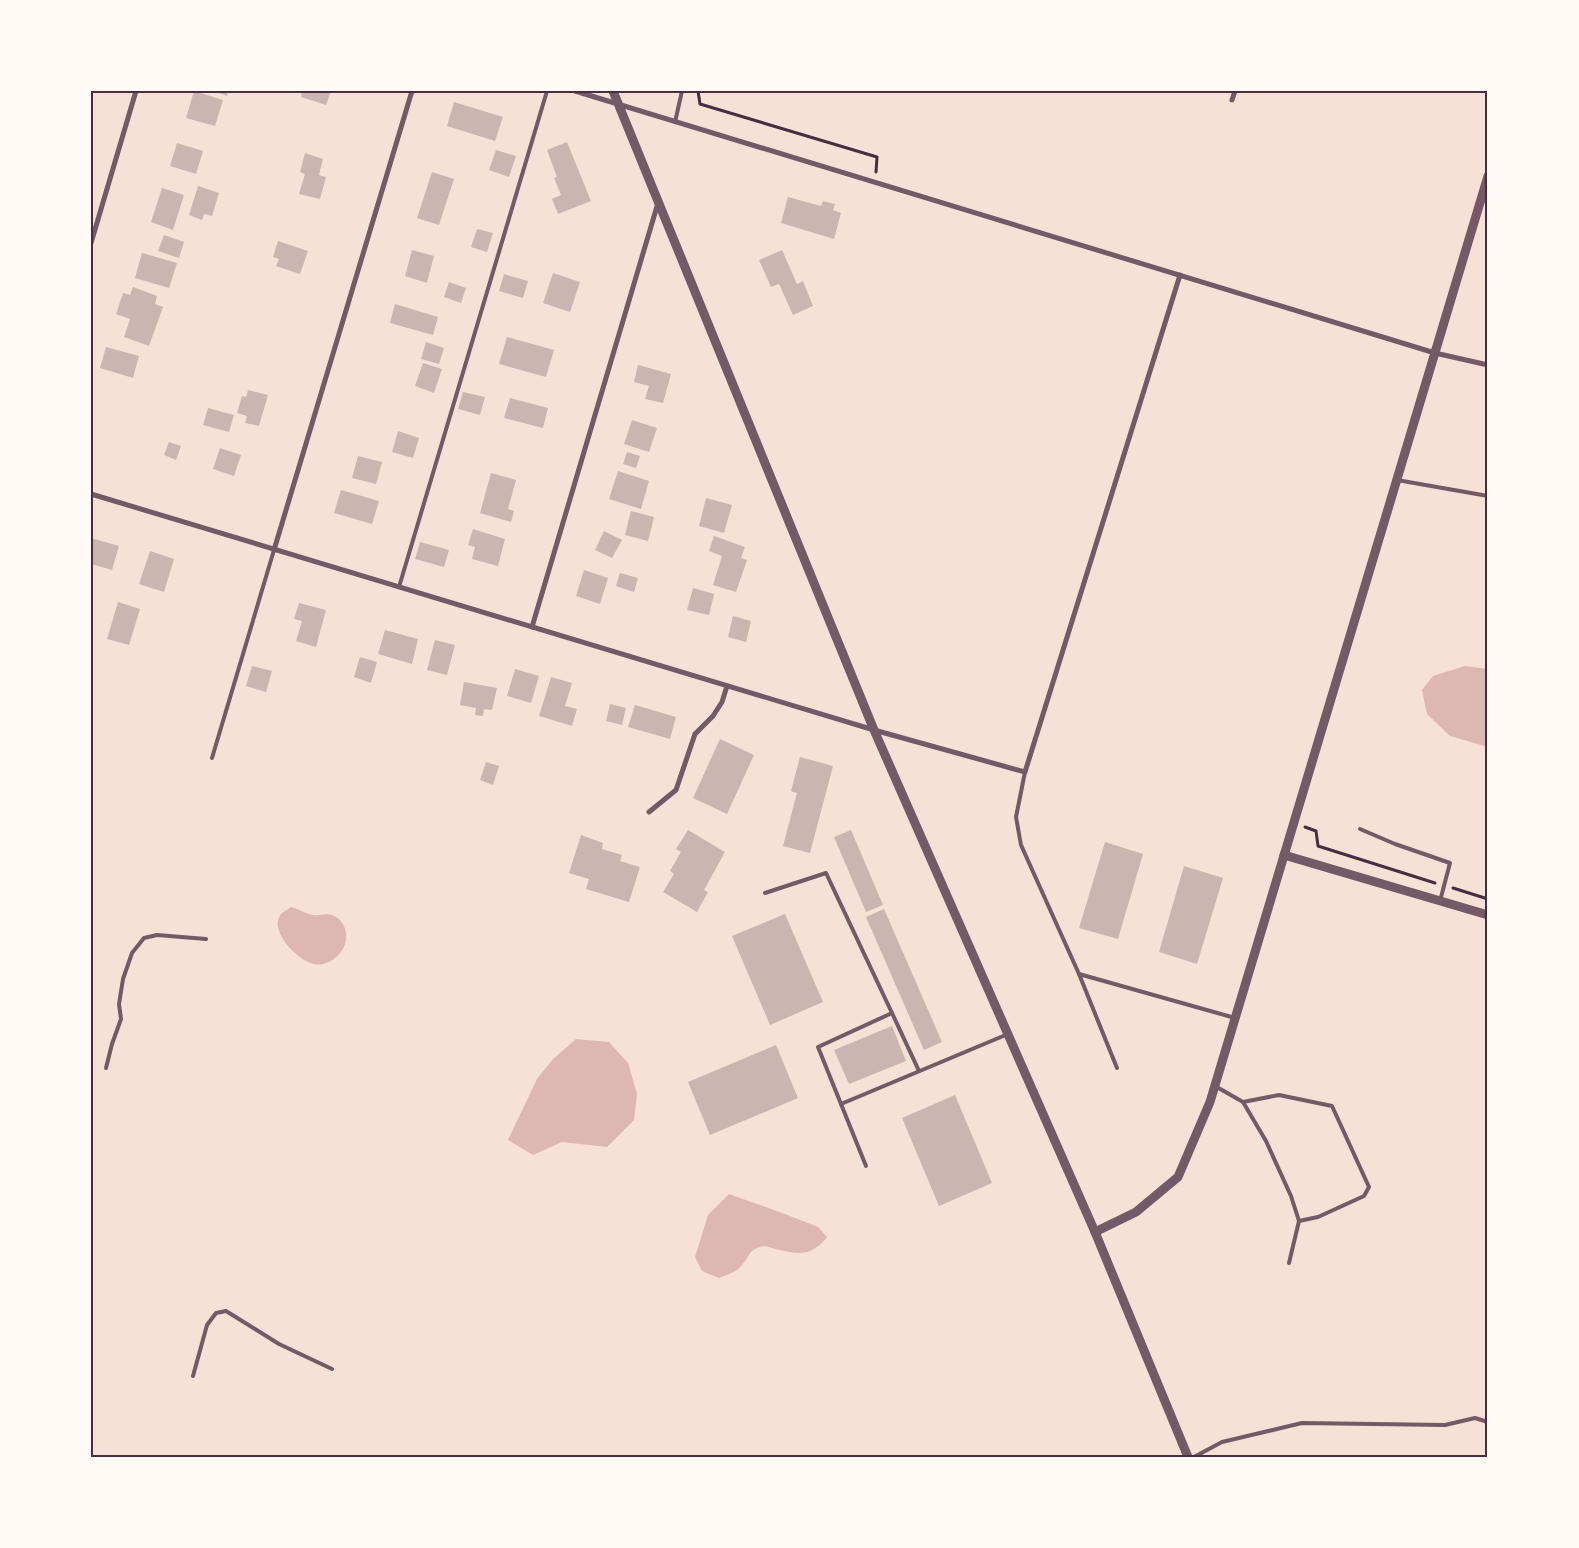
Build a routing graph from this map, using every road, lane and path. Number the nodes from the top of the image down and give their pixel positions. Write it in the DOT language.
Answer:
graph roads {
  1 [pos="136,91"];
  2 [pos="412,91"];
  3 [pos="547,91"];
  4 [pos="575,91"];
  5 [pos="613,91"];
  6 [pos="682,91"];
  7 [pos="698,91"];
  8 [pos="1235,91"];
  9 [pos="1232,100"];
  10 [pos="618,104"];
  11 [pos="675,122"];
  12 [pos="1488,176"];
  13 [pos="876,183"];
  14 [pos="658,203"];
  15 [pos="91,243"];
  16 [pos="1180,276"];
  17 [pos="1435,353"];
  18 [pos="1488,365"];
  19 [pos="1396,480"];
  20 [pos="91,494"];
  21 [pos="1488,496"];
  22 [pos="274,550"];
  23 [pos="399,588"];
  24 [pos="532,627"];
  25 [pos="727,686"];
  26 [pos="874,730"];
  27 [pos="212,758"];
  28 [pos="1025,772"];
  29 [pos="649,812"];
  30 [pos="1294,822"];
  31 [pos="1360,829"];
  32 [pos="1284,855"];
  33 [pos="1444,886"];
  34 [pos="765,893"];
  35 [pos="1488,899"];
  36 [pos="1440,901"];
  37 [pos="1488,915"];
  38 [pos="206,939"];
  39 [pos="1078,974"];
  40 [pos="892,1013"];
  41 [pos="1235,1018"];
  42 [pos="1008,1034"];
  43 [pos="106,1068"];
  44 [pos="1118,1068"];
  45 [pos="919,1071"];
  46 [pos="1215,1086"];
  47 [pos="1243,1102"];
  48 [pos="841,1104"];
  49 [pos="866,1166"];
  50 [pos="1299,1221"];
  51 [pos="1095,1232"];
  52 [pos="1288,1263"];
  53 [pos="332,1369"];
  54 [pos="193,1376"];
  55 [pos="1488,1422"];
  56 [pos="1188,1457"];
  57 [pos="1194,1457"];
  1 -- 15 [label="street"];
  2 -- 22 [label="street"];
  3 -- 23 [label="lane"];
  4 -- 10 [label="street"];
  5 -- 10 [label="street"];
  6 -- 11 [label="lane"];
  7 -- 13 [label="path"];
  8 -- 9 [label="street"];
  10 -- 11 [label="street"];
  10 -- 14 [label="street"];
  11 -- 13 [label="street"];
  12 -- 17 [label="street"];
  13 -- 16 [label="street"];
  14 -- 24 [label="street"];
  14 -- 26 [label="street"];
  16 -- 17 [label="street"];
  16 -- 28 [label="street"];
  17 -- 18 [label="street"];
  17 -- 19 [label="street"];
  19 -- 21 [label="lane"];
  19 -- 30 [label="street"];
  20 -- 22 [label="street"];
  22 -- 23 [label="street"];
  22 -- 27 [label="lane"];
  23 -- 24 [label="street"];
  24 -- 25 [label="street"];
  25 -- 26 [label="street"];
  25 -- 29 [label="street"];
  26 -- 28 [label="street"];
  26 -- 42 [label="street"];
  28 -- 39 [label="lane"];
  30 -- 32 [label="street"];
  30 -- 33 [label="path"];
  31 -- 33 [label="lane"];
  32 -- 36 [label="street"];
  32 -- 41 [label="street"];
  33 -- 35 [label="path"];
  33 -- 36 [label="lane"];
  34 -- 40 [label="lane"];
  36 -- 37 [label="street"];
  38 -- 43 [label="lane"];
  39 -- 41 [label="lane"];
  39 -- 44 [label="lane"];
  40 -- 45 [label="lane"];
  40 -- 48 [label="lane"];
  41 -- 46 [label="street"];
  42 -- 45 [label="lane"];
  42 -- 51 [label="street"];
  45 -- 48 [label="lane"];
  46 -- 47 [label="lane"];
  46 -- 51 [label="street"];
  47 -- 50 [label="lane"];
  47 -- 50 [label="lane"];
  48 -- 49 [label="lane"];
  50 -- 52 [label="lane"];
  51 -- 56 [label="street"];
  53 -- 54 [label="lane"];
  55 -- 57 [label="lane"];
}
